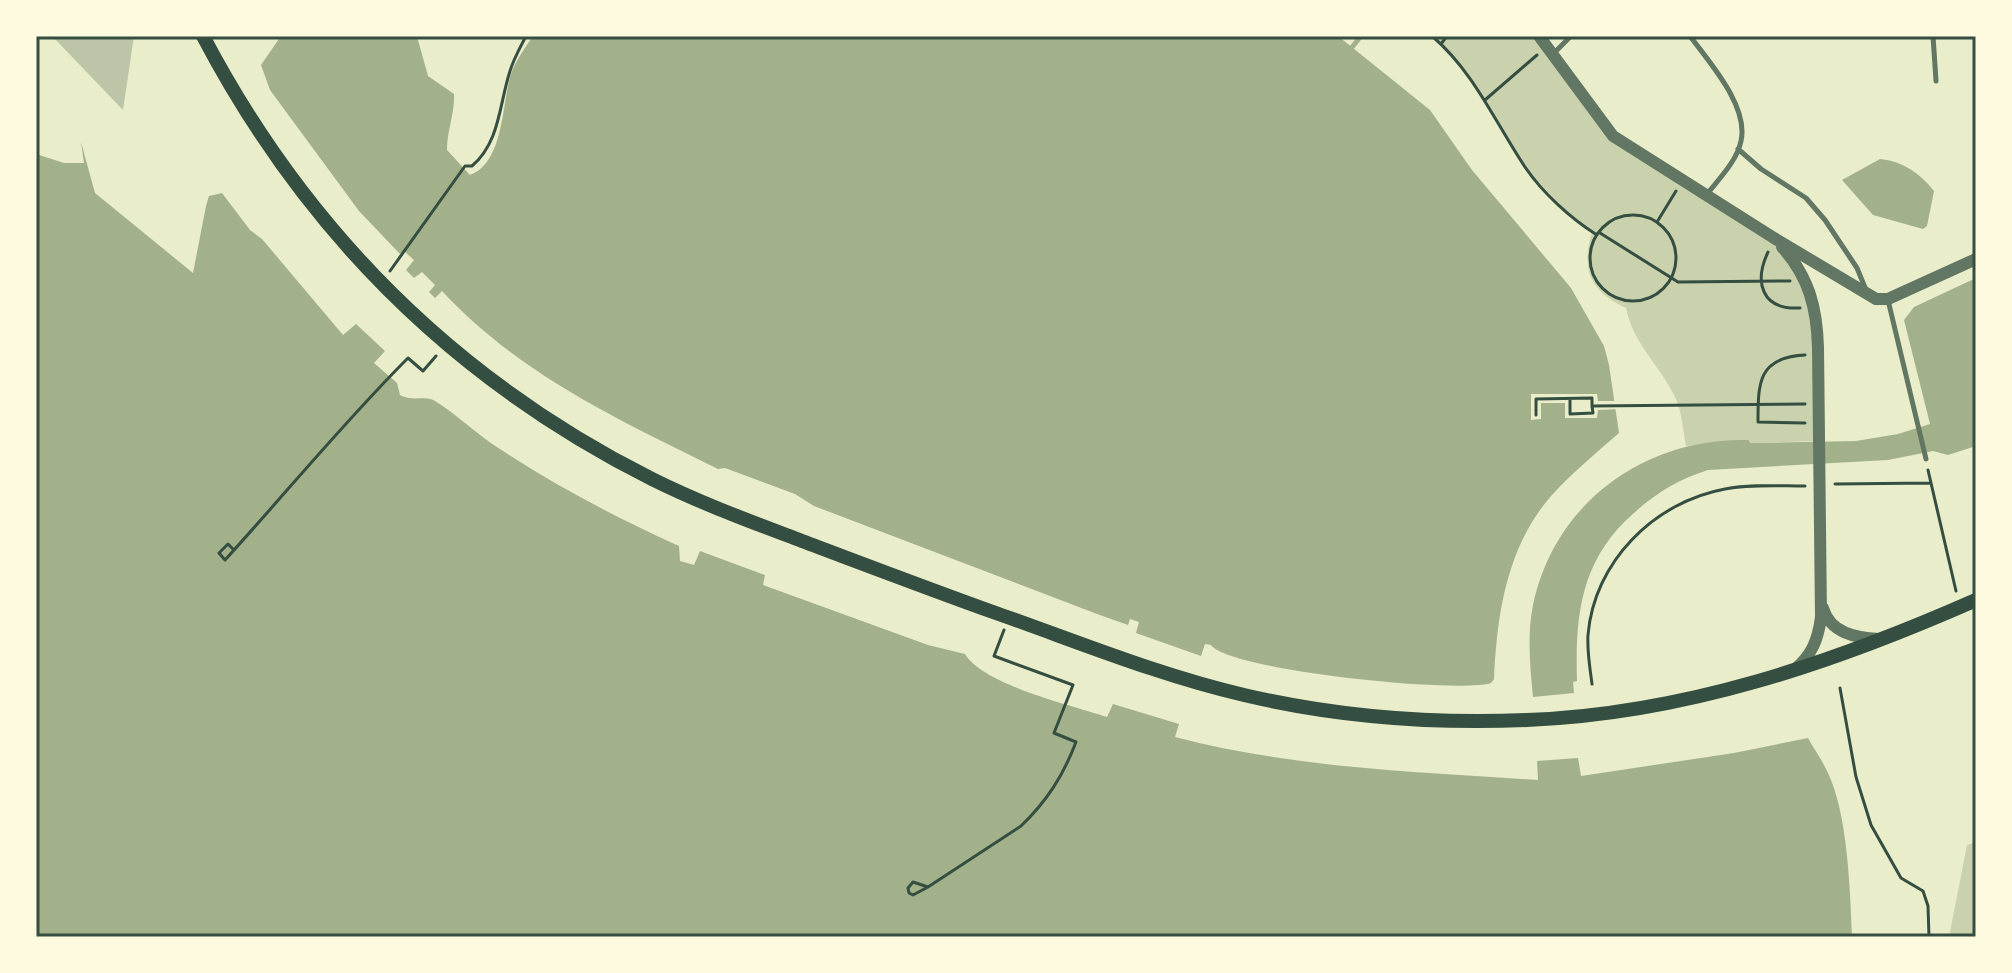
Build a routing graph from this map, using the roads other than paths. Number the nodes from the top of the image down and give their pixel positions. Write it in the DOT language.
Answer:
graph roads {
  1 [pos="203,36"];
  2 [pos="1539,36"];
  3 [pos="1571,36"];
  4 [pos="1690,36"];
  5 [pos="1933,36"];
  6 [pos="1553,54"];
  7 [pos="1936,81"];
  8 [pos="1738,149"];
  9 [pos="1706,195"];
  10 [pos="1772,244"];
  11 [pos="1976,259"];
  12 [pos="1867,294"];
  13 [pos="1888,299"];
  14 [pos="1926,459"];
  15 [pos="1821,593"];
  16 [pos="1962,600"];
  17 [pos="1819,630"];
  18 [pos="1882,639"];
  19 [pos="1846,652"];
  20 [pos="1793,671"];
  1 -- 20 [label="main road"];
  2 -- 6 [label="street"];
  3 -- 6 [label="lane"];
  4 -- 8 [label="lane"];
  5 -- 7 [label="lane"];
  6 -- 9 [label="street"];
  8 -- 9 [label="lane"];
  8 -- 12 [label="lane"];
  9 -- 10 [label="street"];
  10 -- 12 [label="street"];
  10 -- 15 [label="street"];
  11 -- 13 [label="street"];
  12 -- 13 [label="street"];
  13 -- 14 [label="lane"];
  15 -- 17 [label="street"];
  15 -- 18 [label="street"];
  16 -- 18 [label="main road"];
  17 -- 19 [label="street"];
  17 -- 20 [label="street"];
  18 -- 19 [label="main road"];
  19 -- 20 [label="main road"];
}
